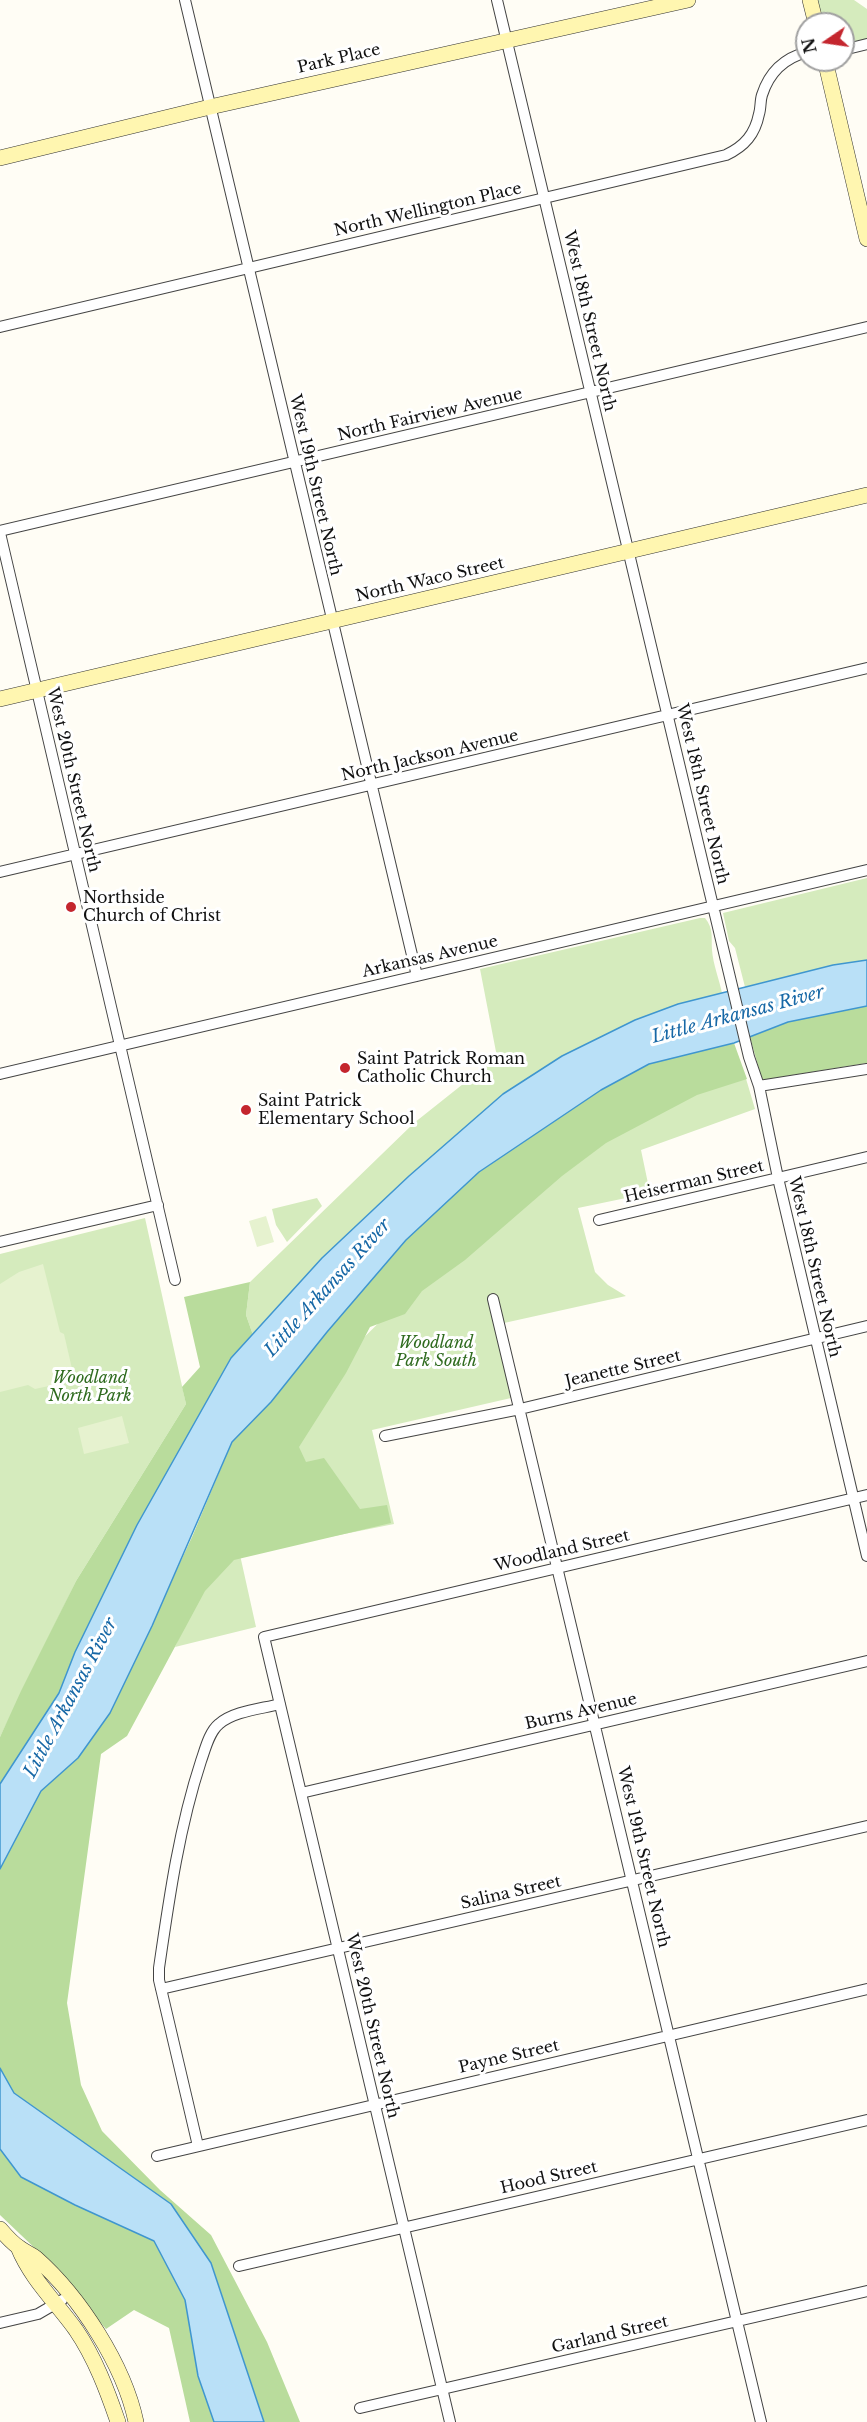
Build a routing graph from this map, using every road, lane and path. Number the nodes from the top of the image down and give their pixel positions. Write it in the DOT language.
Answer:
graph roads {
  1 [pos="185,0"];
  2 [pos="497,0"];
  3 [pos="688,0"];
  4 [pos="506,39"];
  5 [pos="795,57"];
  6 [pos="828,72"];
  7 [pos="210,106"];
  8 [pos="0,158"];
  9 [pos="544,198"];
  10 [pos="867,239"];
  11 [pos="248,268"];
  12 [pos="0,327"];
  13 [pos="867,327"];
  14 [pos="591,393"];
  15 [pos="295,462"];
  16 [pos="867,495"];
  17 [pos="0,532"];
  18 [pos="629,552"];
  19 [pos="332,622"];
  20 [pos="867,668"];
  21 [pos="37,690"];
  22 [pos="0,699"];
  23 [pos="668,715"];
  24 [pos="371,785"];
  25 [pos="75,854"];
  26 [pos="867,870"];
  27 [pos="0,872"];
  28 [pos="713,906"];
  29 [pos="417,976"];
  30 [pos="120,1046"];
  31 [pos="867,1069"];
  32 [pos="0,1074"];
  33 [pos="759,1086"];
  34 [pos="867,1157"];
  35 [pos="778,1178"];
  36 [pos="158,1205"];
  37 [pos="598,1220"];
  38 [pos="0,1242"];
  39 [pos="175,1280"];
  40 [pos="493,1299"];
  41 [pos="867,1326"];
  42 [pos="816,1338"];
  43 [pos="520,1408"];
  44 [pos="385,1437"];
  45 [pos="867,1495"];
  46 [pos="853,1498"];
  47 [pos="867,1556"];
  48 [pos="558,1567"];
  49 [pos="264,1637"];
  50 [pos="867,1661"];
  51 [pos="280,1704"];
  52 [pos="596,1724"];
  53 [pos="301,1793"];
  54 [pos="867,1826"];
  55 [pos="633,1880"];
  56 [pos="338,1948"];
  57 [pos="161,1989"];
  58 [pos="867,1989"];
  59 [pos="669,2035"];
  60 [pos="375,2104"];
  61 [pos="867,2120"];
  62 [pos="198,2146"];
  63 [pos="157,2156"];
  64 [pos="698,2159"];
  65 [pos="404,2227"];
  66 [pos="0,2229"];
  67 [pos="18,2247"];
  68 [pos="239,2266"];
  69 [pos="867,2291"];
  70 [pos="69,2295"];
  71 [pos="56,2305"];
  72 [pos="736,2321"];
  73 [pos="0,2323"];
  74 [pos="442,2389"];
  75 [pos="360,2408"];
  76 [pos="118,2422"];
  77 [pos="136,2422"];
  78 [pos="450,2422"];
  79 [pos="761,2422"];
  1 -- 7 [label="street, West 19th Street North"];
  2 -- 4 [label="street, West 18th Street North"];
  3 -- 4 [label="street, Park Place"];
  4 -- 7 [label="street, Park Place"];
  4 -- 9 [label="street, West 18th Street North"];
  5 -- 9 [label="street, North Wellington Place"];
  6 -- 10 [label="street"];
  7 -- 8 [label="street, Park Place"];
  7 -- 11 [label="street, West 19th Street North"];
  9 -- 11 [label="street, North Wellington Place"];
  9 -- 14 [label="street, West 18th Street North"];
  11 -- 12 [label="street, North Wellington Place"];
  11 -- 15 [label="street, West 19th Street North"];
  13 -- 14 [label="street, North Fairview Avenue"];
  14 -- 15 [label="street, North Fairview Avenue"];
  14 -- 18 [label="street, West 18th Street North"];
  15 -- 17 [label="street, North Fairview Avenue"];
  15 -- 19 [label="street, West 19th Street North"];
  16 -- 18 [label="street, North Waco Street"];
  17 -- 21 [label="street, West 20th Street North"];
  18 -- 19 [label="street, North Waco Street"];
  18 -- 23 [label="street, West 18th Street North"];
  19 -- 21 [label="street, North Waco Street"];
  19 -- 24 [label="street, West 19th Street North"];
  20 -- 23 [label="street, North Jackson Avenue"];
  21 -- 22 [label="street, North Waco Street"];
  21 -- 25 [label="street, West 20th Street North"];
  23 -- 24 [label="street, North Jackson Avenue"];
  23 -- 28 [label="street, West 18th Street North"];
  24 -- 25 [label="street, North Jackson Avenue"];
  24 -- 29 [label="street, West 19th Street North"];
  25 -- 27 [label="street, North Jackson Avenue"];
  25 -- 30 [label="street, West 20th Street North"];
  26 -- 28 [label="street, Arkansas Avenue"];
  28 -- 29 [label="street, Arkansas Avenue"];
  28 -- 33 [label="street, West 18th Street North"];
  29 -- 30 [label="street, Arkansas Avenue"];
  30 -- 32 [label="street, Arkansas Avenue"];
  30 -- 36 [label="street, West 20th Street North"];
  31 -- 33 [label="street"];
  33 -- 35 [label="street, West 18th Street North"];
  34 -- 35 [label="street, Heiserman Street"];
  35 -- 37 [label="street, Heiserman Street"];
  35 -- 42 [label="street, West 18th Street North"];
  36 -- 38 [label="street"];
  36 -- 39 [label="street, West 20th Street North"];
  40 -- 43 [label="street, West 19th Street North"];
  41 -- 42 [label="street, Jeanette Street"];
  42 -- 43 [label="street, Jeanette Street"];
  42 -- 46 [label="street, West 18th Street North"];
  43 -- 44 [label="street, Jeanette Street"];
  43 -- 48 [label="street, West 19th Street North"];
  45 -- 46 [label="street, Woodland Street"];
  46 -- 47 [label="street, West 18th Street North"];
  46 -- 48 [label="street, Woodland Street"];
  48 -- 49 [label="street, Woodland Street"];
  48 -- 52 [label="street, West 19th Street North"];
  49 -- 51 [label="street, West 20th Street North"];
  50 -- 52 [label="street, Burns Avenue"];
  51 -- 53 [label="street, West 20th Street North"];
  51 -- 57 [label="street"];
  52 -- 53 [label="street, Burns Avenue"];
  52 -- 55 [label="street, West 19th Street North"];
  53 -- 56 [label="street, West 20th Street North"];
  54 -- 55 [label="street, Salina Street"];
  55 -- 56 [label="street, Salina Street"];
  55 -- 59 [label="street, West 19th Street North"];
  56 -- 57 [label="street, Salina Street"];
  56 -- 60 [label="street, West 20th Street North"];
  57 -- 62 [label="street"];
  58 -- 59 [label="street, Payne Street"];
  59 -- 60 [label="street, Payne Street"];
  59 -- 64 [label="street, West 19th Street North"];
  60 -- 62 [label="street, Payne Street"];
  60 -- 65 [label="street, West 20th Street North"];
  61 -- 64 [label="street, Hood Street"];
  62 -- 63 [label="street, Payne Street"];
  64 -- 65 [label="street, Hood Street"];
  64 -- 72 [label="street, West 19th Street North"];
  65 -- 68 [label="street, Hood Street"];
  65 -- 74 [label="street, West 20th Street North"];
  66 -- 67 [label="street"];
  67 -- 70 [label="street"];
  67 -- 71 [label="street"];
  69 -- 72 [label="street, Garland Street"];
  70 -- 71 [label="street"];
  70 -- 77 [label="street"];
  71 -- 73 [label="street"];
  71 -- 76 [label="street"];
  72 -- 74 [label="street, Garland Street"];
  72 -- 79 [label="street, West 19th Street North"];
  74 -- 75 [label="street, Garland Street"];
  74 -- 78 [label="street, West 20th Street North"];
}
